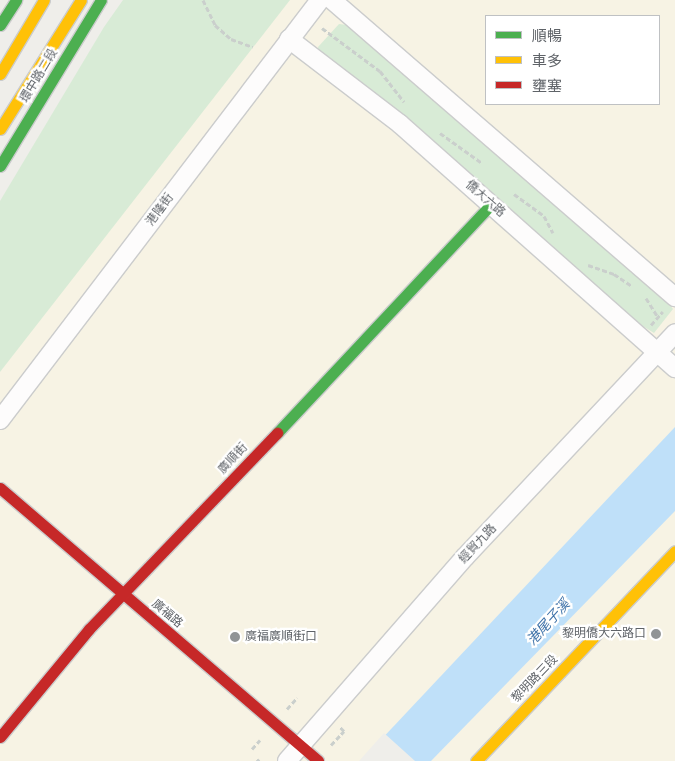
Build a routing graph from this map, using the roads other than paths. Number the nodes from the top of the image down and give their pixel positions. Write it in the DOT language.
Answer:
graph roads {
  1 [pos="16,0"];
  2 [pos="44,0"];
  3 [pos="81,0"];
  4 [pos="101,0"];
  5 [pos="320,0"];
  6 [pos="332,0"];
  7 [pos="0,25"];
  8 [pos="289,39"];
  9 [pos="0,74"];
  10 [pos="0,129"];
  11 [pos="0,166"];
  12 [pos="491,204"];
  13 [pos="671,302"];
  14 [pos="675,333"];
  15 [pos="657,352"];
  16 [pos="675,368"];
  17 [pos="0,420"];
  18 [pos="0,488"];
  19 [pos="675,551"];
  20 [pos="123,594"];
  21 [pos="0,737"];
  22 [pos="300,746"];
  23 [pos="287,761"];
  24 [pos="318,761"];
  25 [pos="476,761"];
  1 -- 7 [label="main road"];
  2 -- 9 [label="main road"];
  3 -- 10 [label="main road"];
  4 -- 11 [label="main road, 環中路二段"];
  5 -- 8 [label="street, 港隆街"];
  6 -- 13 [label="street"];
  8 -- 12 [label="street, 僑大六路"];
  8 -- 17 [label="street, 港隆街"];
  12 -- 15 [label="street, 僑大六路"];
  12 -- 20 [label="main road, 廣順街"];
  14 -- 15 [label="street, 經貿九路"];
  15 -- 16 [label="street, 僑大六路"];
  15 -- 22 [label="street, 經貿九路"];
  18 -- 20 [label="main road, 廣福路"];
  19 -- 25 [label="main road, 黎明路三段"];
  20 -- 21 [label="main road, 廣順街"];
  20 -- 22 [label="main road, 廣福路"];
  22 -- 23 [label="street, 經貿九路"];
  22 -- 24 [label="main road, 廣福路"];
}
